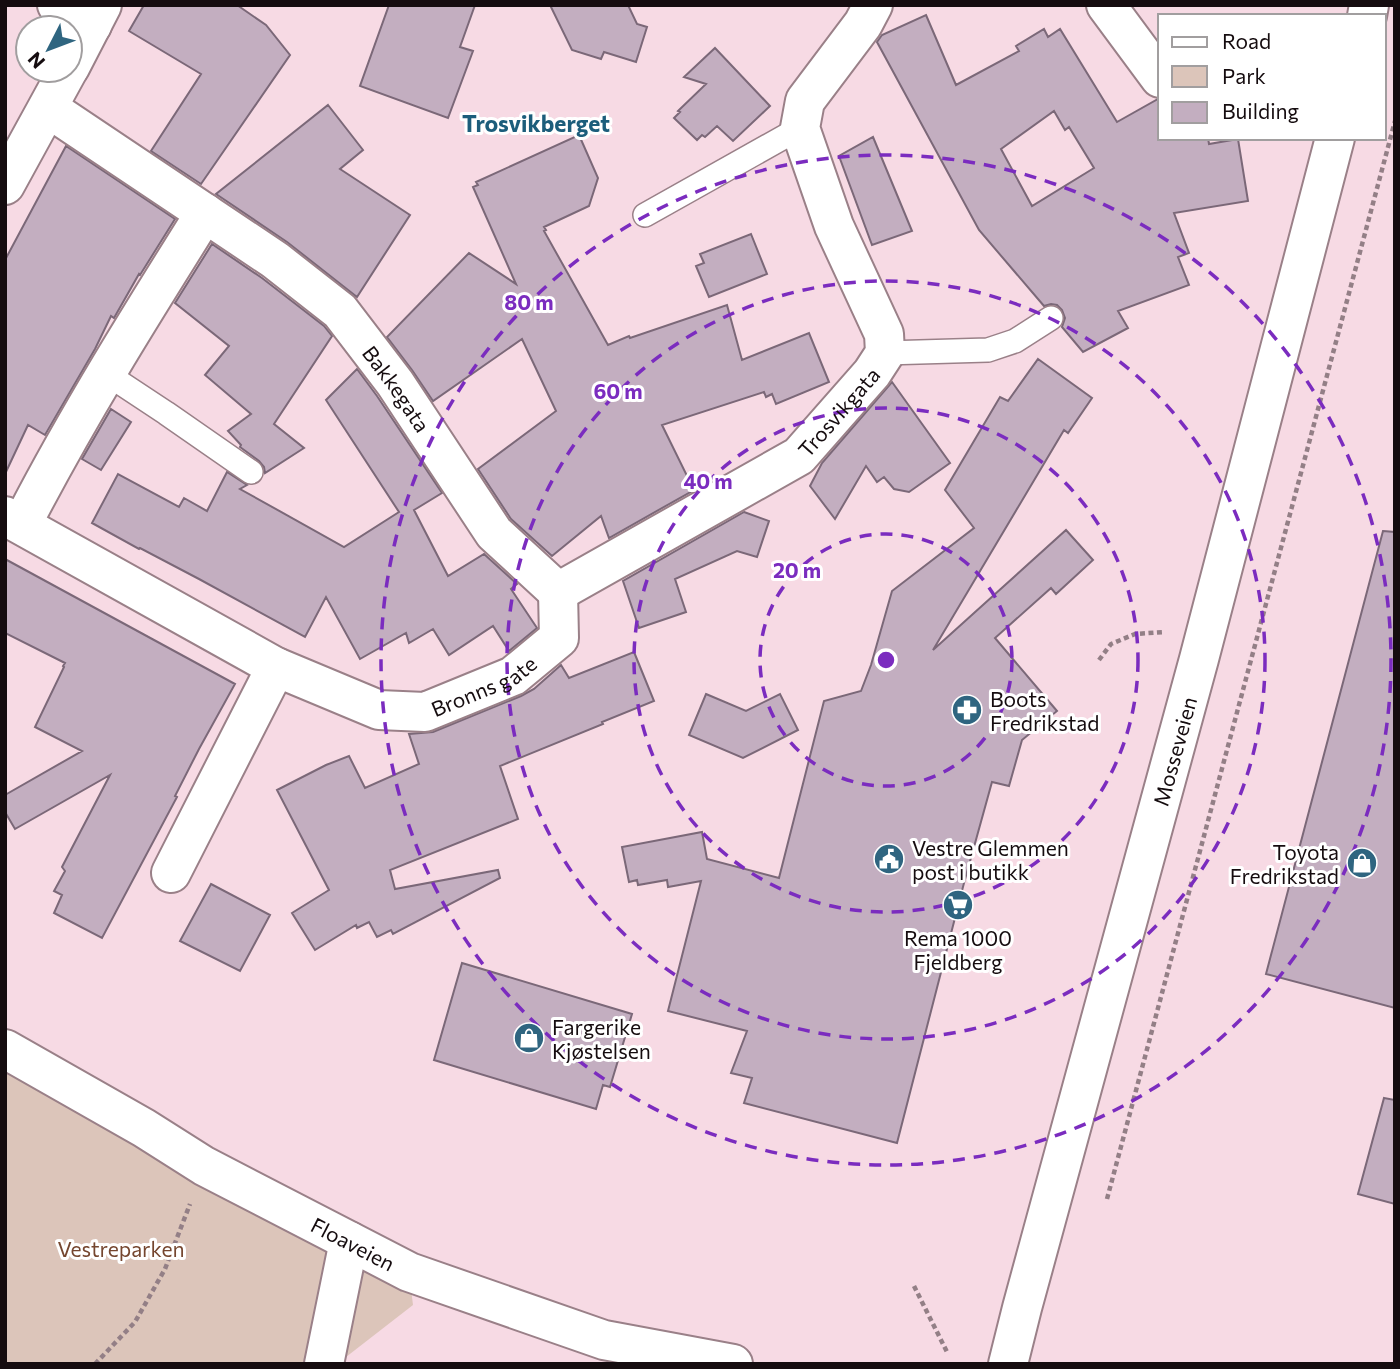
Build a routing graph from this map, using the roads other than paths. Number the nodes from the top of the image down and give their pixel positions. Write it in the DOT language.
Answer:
graph roads {
  1 [pos="57,5"];
  2 [pos="873,5"];
  3 [pos="1106,5"];
  4 [pos="97,15"];
  5 [pos="84,40"];
  6 [pos="1158,75"];
  7 [pos="61,84"];
  8 [pos="48,108"];
  9 [pos="800,128"];
  10 [pos="1334,140"];
  11 [pos="5,185"];
  12 [pos="205,213"];
  13 [pos="645,215"];
  14 [pos="1051,318"];
  15 [pos="885,353"];
  16 [pos="107,374"];
  17 [pos="251,472"];
  18 [pos="13,520"];
  19 [pos="558,592"];
  20 [pos="276,667"];
  21 [pos="170,873"];
  22 [pos="5,1049"];
  23 [pos="349,1241"];
  24 [pos="324,1364"];
  25 [pos="733,1364"];
  26 [pos="1008,1364"];
  1 -- 4 [label="street"];
  2 -- 9 [label="street"];
  3 -- 6 [label="street"];
  4 -- 5 [label="street"];
  7 -- 8 [label="street"];
  8 -- 11 [label="street"];
  8 -- 12 [label="street, Bakkegata"];
  9 -- 13 [label="lane"];
  9 -- 15 [label="street, Trosvikgata"];
  10 -- 26 [label="street, Mosseveien"];
  12 -- 16 [label="street"];
  12 -- 19 [label="street, Bakkegata"];
  14 -- 15 [label="lane"];
  15 -- 19 [label="street, Trosvikgata"];
  16 -- 17 [label="lane"];
  16 -- 18 [label="street, Bronns gate"];
  18 -- 20 [label="street, Bronns gate"];
  19 -- 20 [label="street, Bronns gate"];
  20 -- 21 [label="street"];
  22 -- 23 [label="street, Floaveien"];
  23 -- 24 [label="street"];
  23 -- 25 [label="street, Floaveien"];
}
